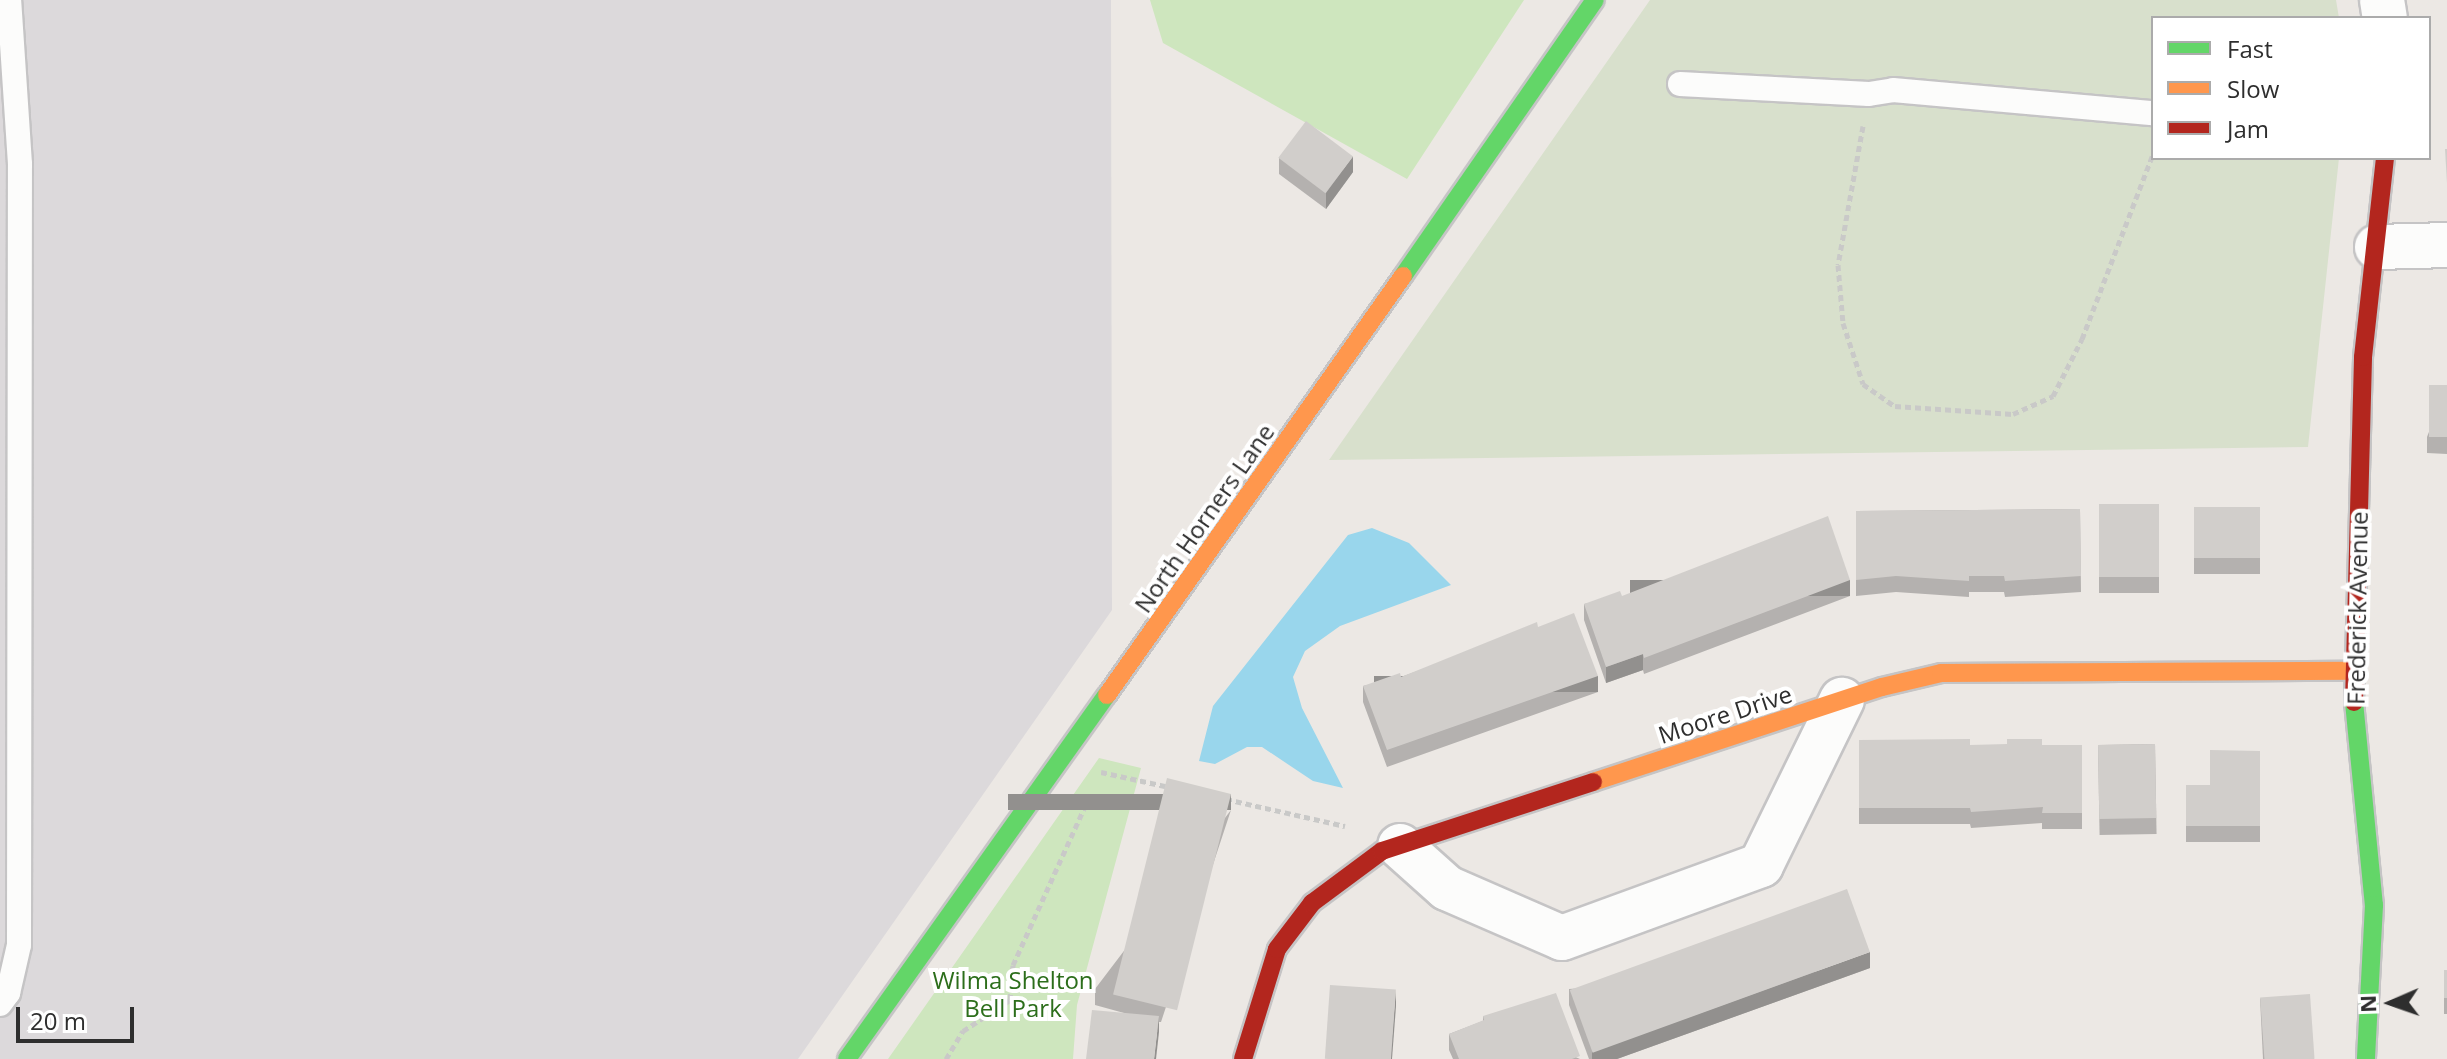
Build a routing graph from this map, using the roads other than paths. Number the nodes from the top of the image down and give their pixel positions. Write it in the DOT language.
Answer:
graph roads {
  1 [pos="9,0"];
  2 [pos="1595,0"];
  3 [pos="1680,84"];
  4 [pos="2151,113"];
  5 [pos="2385,160"];
  6 [pos="2447,245"];
  7 [pos="2377,247"];
  8 [pos="2351,671"];
  9 [pos="1842,700"];
  10 [pos="1400,846"];
  11 [pos="0,1004"];
  12 [pos="847,1059"];
  13 [pos="1243,1059"];
  14 [pos="2366,1059"];
  1 -- 11 [label="lane"];
  2 -- 12 [label="street, North Horners Lane"];
  3 -- 4 [label="lane"];
  5 -- 7 [label="street, Frederick Avenue"];
  6 -- 7 [label="street"];
  7 -- 8 [label="street, Frederick Avenue"];
  8 -- 9 [label="street, Moore Drive"];
  8 -- 14 [label="street, Frederick Avenue"];
  9 -- 10 [label="street, Moore Drive"];
  9 -- 10 [label="street"];
  10 -- 13 [label="street, Moore Drive"];
}
